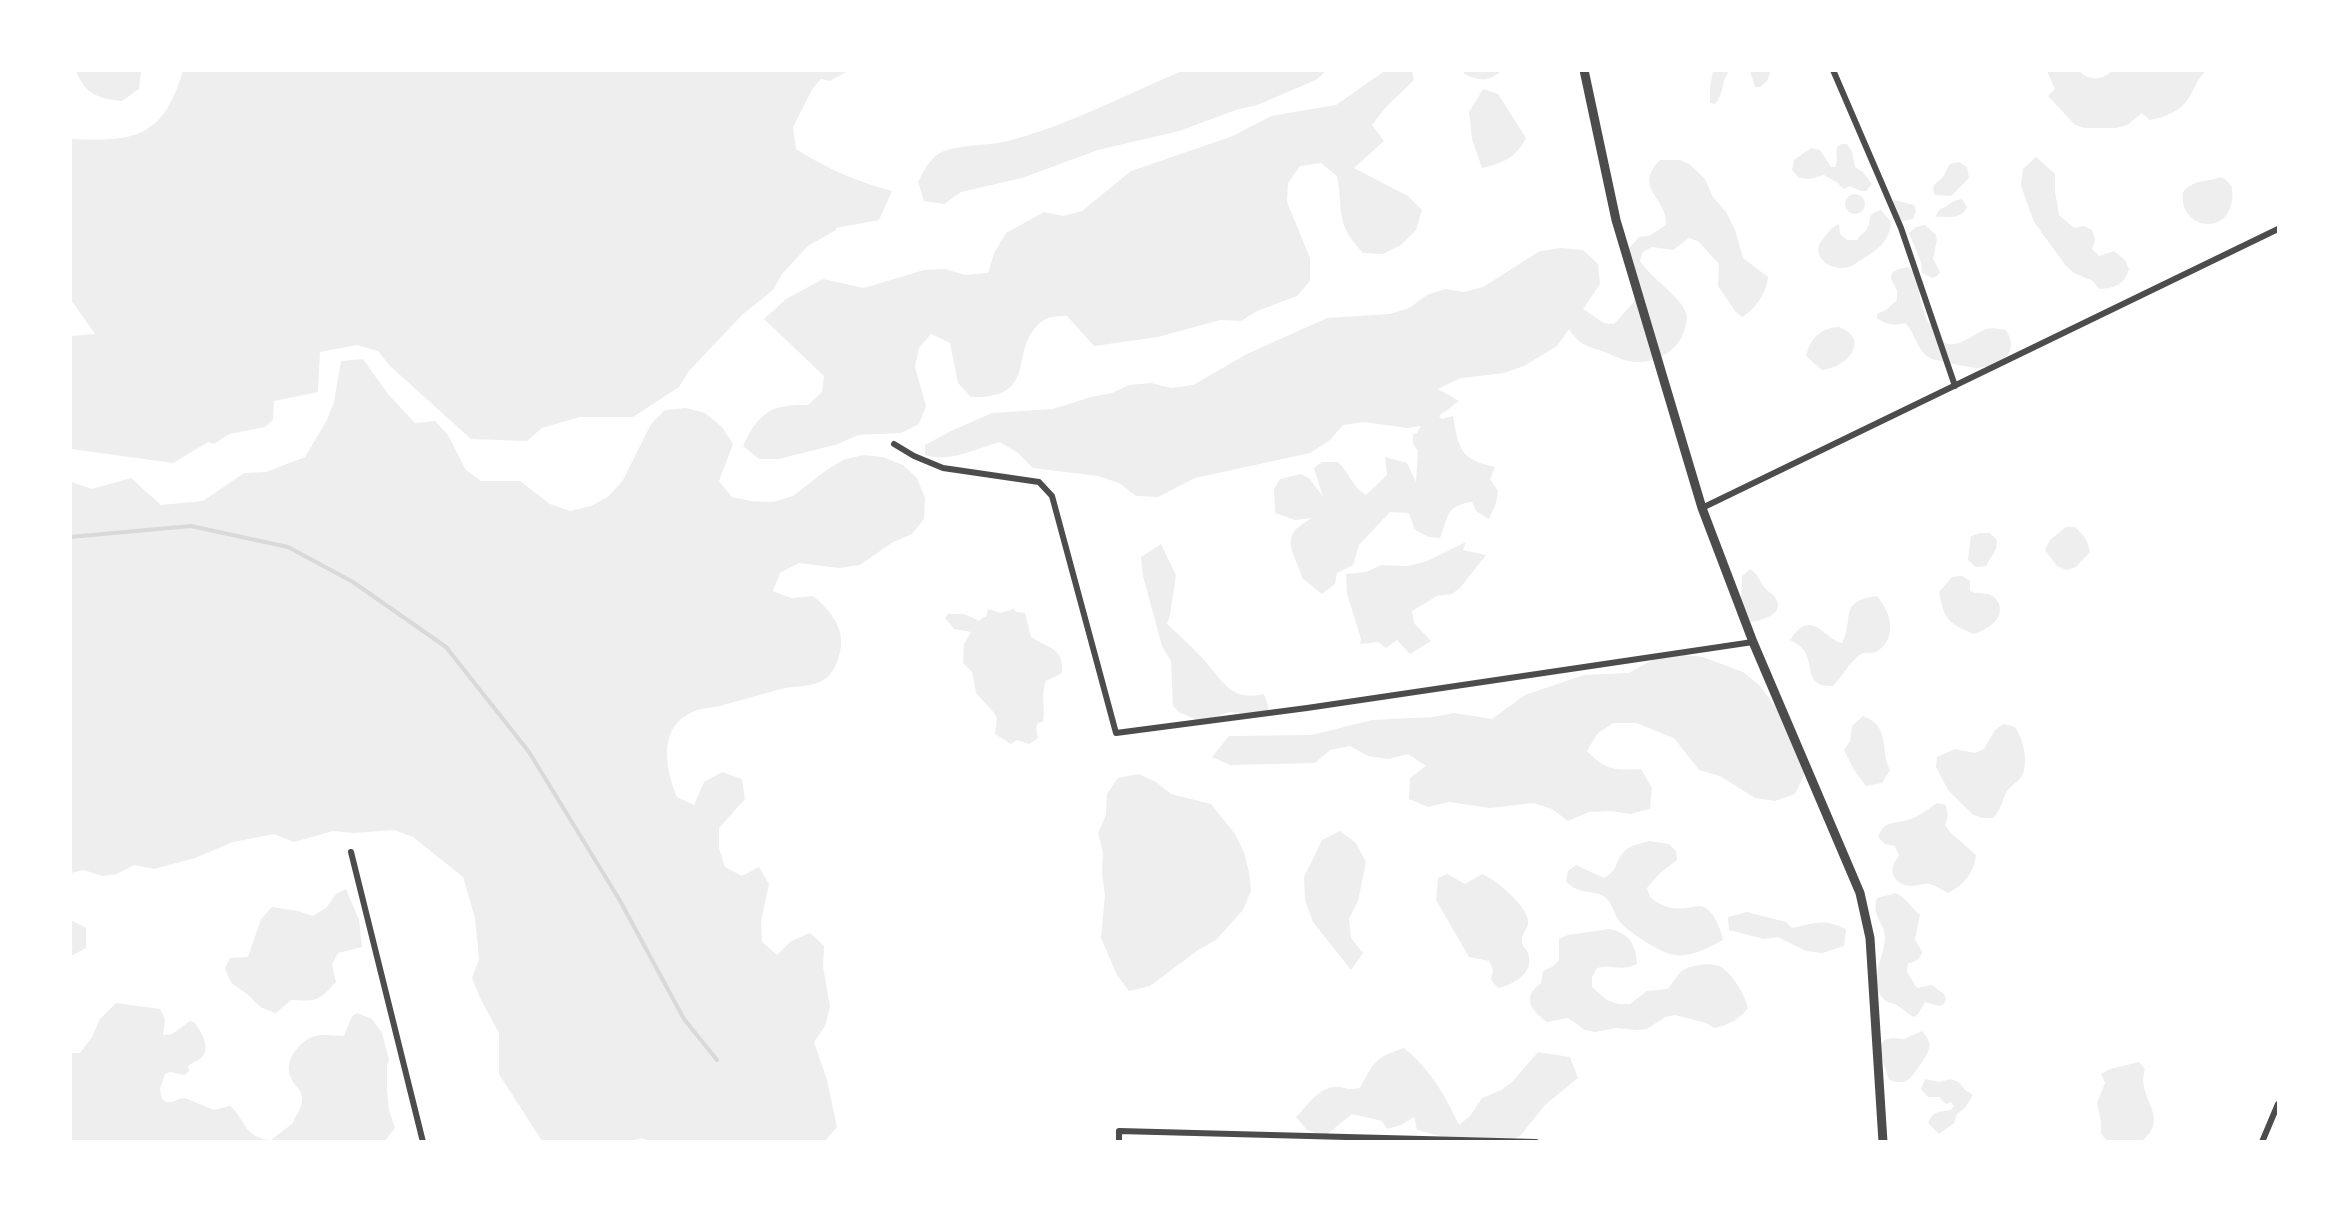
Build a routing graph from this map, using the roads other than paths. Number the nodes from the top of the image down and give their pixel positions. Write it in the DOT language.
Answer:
graph roads {
  1 [pos="1584,70"];
  2 [pos="1833,70"];
  3 [pos="2278,229"];
  4 [pos="1955,386"];
  5 [pos="894,444"];
  6 [pos="1702,508"];
  7 [pos="1753,642"];
  8 [pos="351,852"];
  9 [pos="2278,1104"];
  10 [pos="423,1142"];
  11 [pos="1119,1142"];
  12 [pos="1536,1142"];
  13 [pos="1883,1142"];
  14 [pos="2262,1142"];
  1 -- 6 [label="street"];
  2 -- 4 [label="street"];
  3 -- 4 [label="street"];
  4 -- 6 [label="street"];
  5 -- 7 [label="street"];
  6 -- 7 [label="street"];
  7 -- 13 [label="street"];
  8 -- 10 [label="street"];
  9 -- 14 [label="street"];
  11 -- 12 [label="street"];
}
